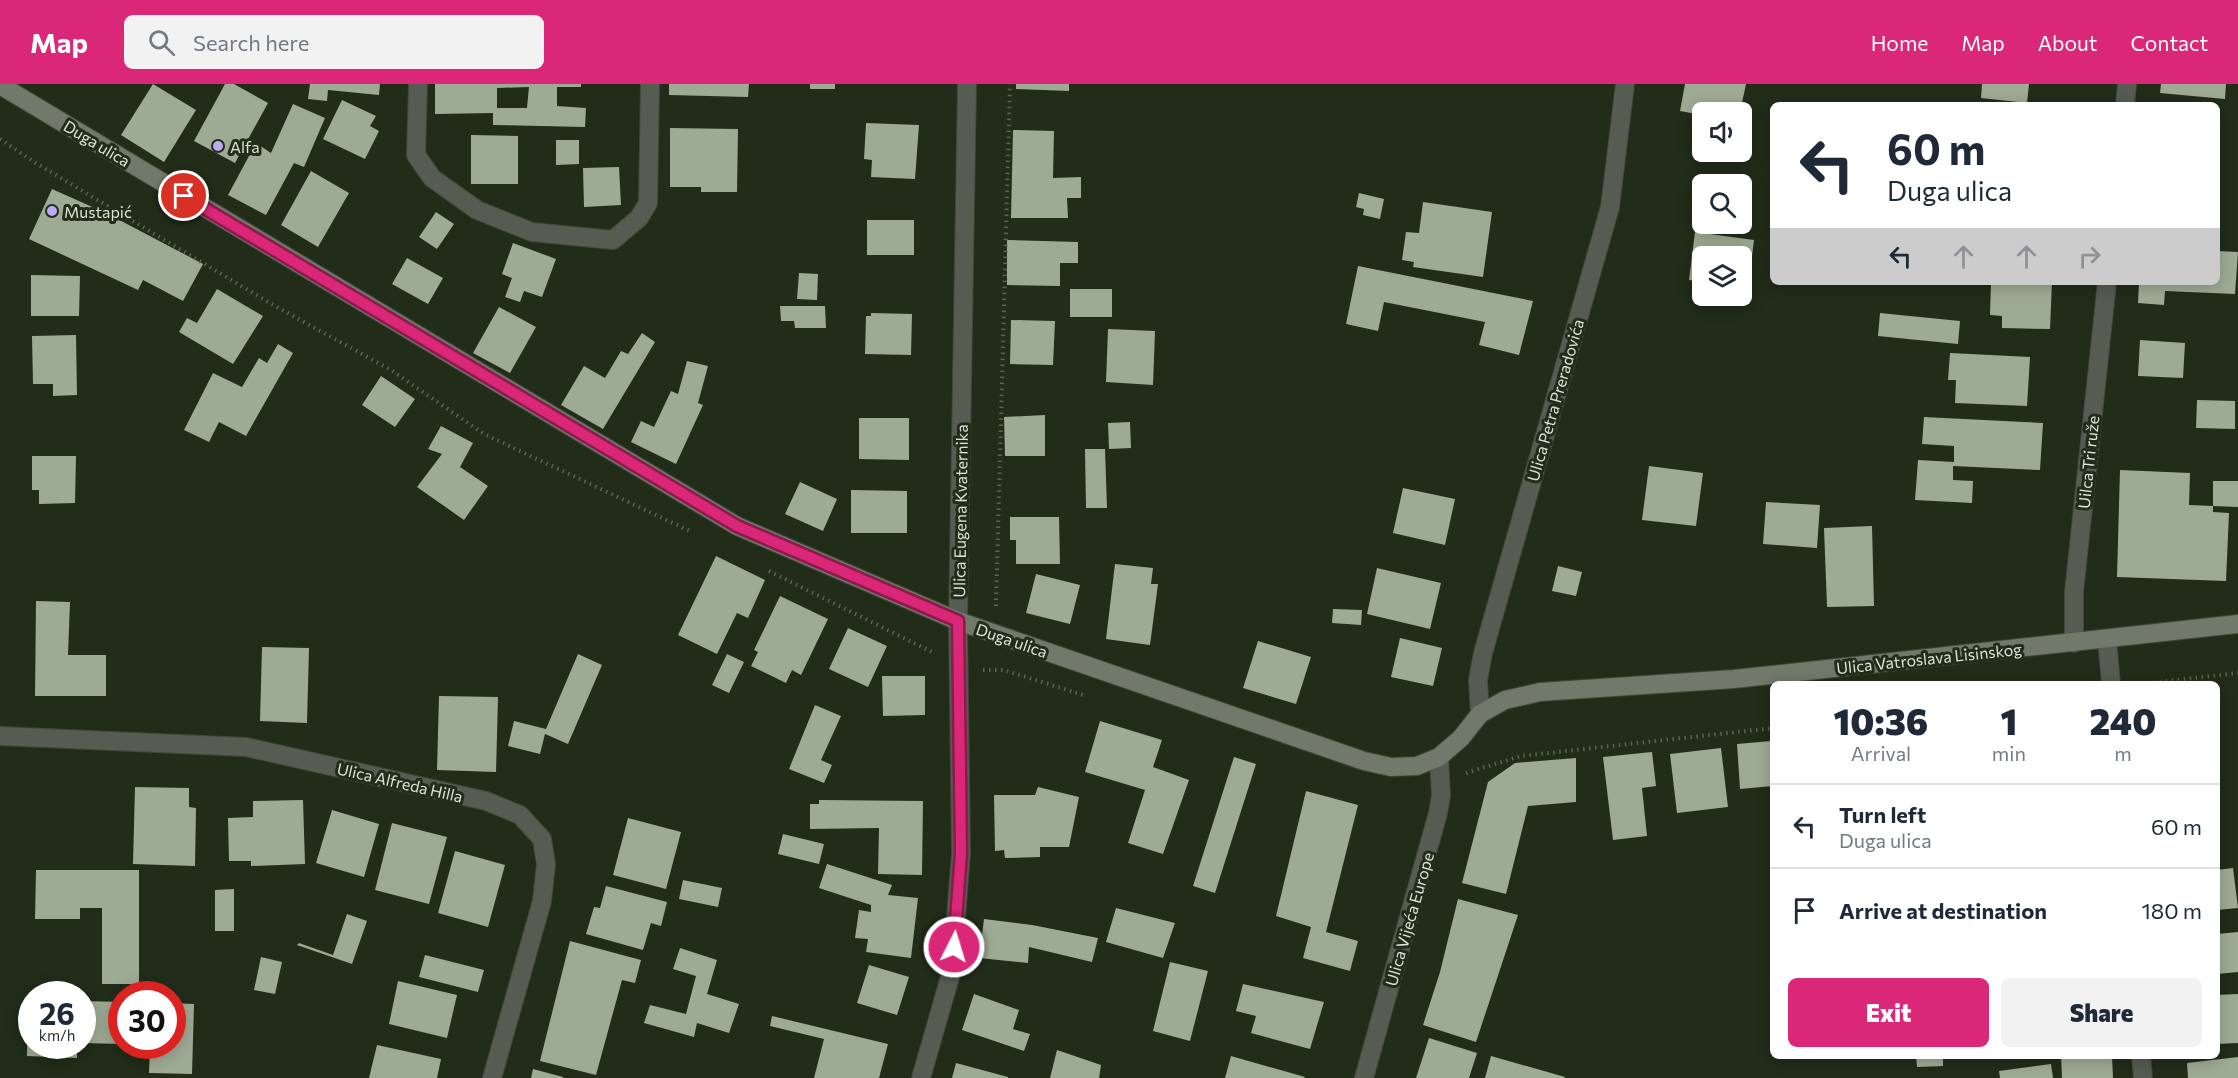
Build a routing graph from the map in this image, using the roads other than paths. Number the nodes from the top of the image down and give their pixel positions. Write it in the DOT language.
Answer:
graph roads {
  1 [pos="418,84"];
  2 [pos="650,84"];
  3 [pos="967,84"];
  4 [pos="1625,84"];
  5 [pos="2127,84"];
  6 [pos="0,85"];
  7 [pos="2125,102"];
  8 [pos="2107,285"];
  9 [pos="958,621"];
  10 [pos="2238,624"];
  11 [pos="2107,639"];
  12 [pos="2074,643"];
  13 [pos="2111,681"];
  14 [pos="1480,714"];
  15 [pos="0,736"];
  16 [pos="1439,758"];
  17 [pos="2141,1059"];
  18 [pos="492,1078"];
  19 [pos="921,1078"];
  20 [pos="1364,1078"];
  21 [pos="2143,1078"];
  1 -- 2 [label="street"];
  3 -- 9 [label="street, Ulica Eugena Kvaternika"];
  4 -- 14 [label="street, Ulica Petra Preradovića"];
  5 -- 7 [label="street"];
  6 -- 9 [label="main road, Duga ulica"];
  8 -- 12 [label="street, Uilca Tri ruže"];
  9 -- 16 [label="main road, Duga ulica"];
  9 -- 19 [label="street, Ulica Eugena Kvaternika"];
  10 -- 11 [label="main road, Ulica Vatroslava Lisinskog"];
  11 -- 12 [label="main road, Ulica Vatroslava Lisinskog"];
  11 -- 13 [label="street"];
  12 -- 14 [label="main road, Ulica Vatroslava Lisinskog"];
  14 -- 16 [label="main road, Duga ulica"];
  15 -- 18 [label="street, Ulica Alfreda Hilla"];
  16 -- 20 [label="street, Ulica Vijeća Europe"];
  17 -- 21 [label="street"];
}
